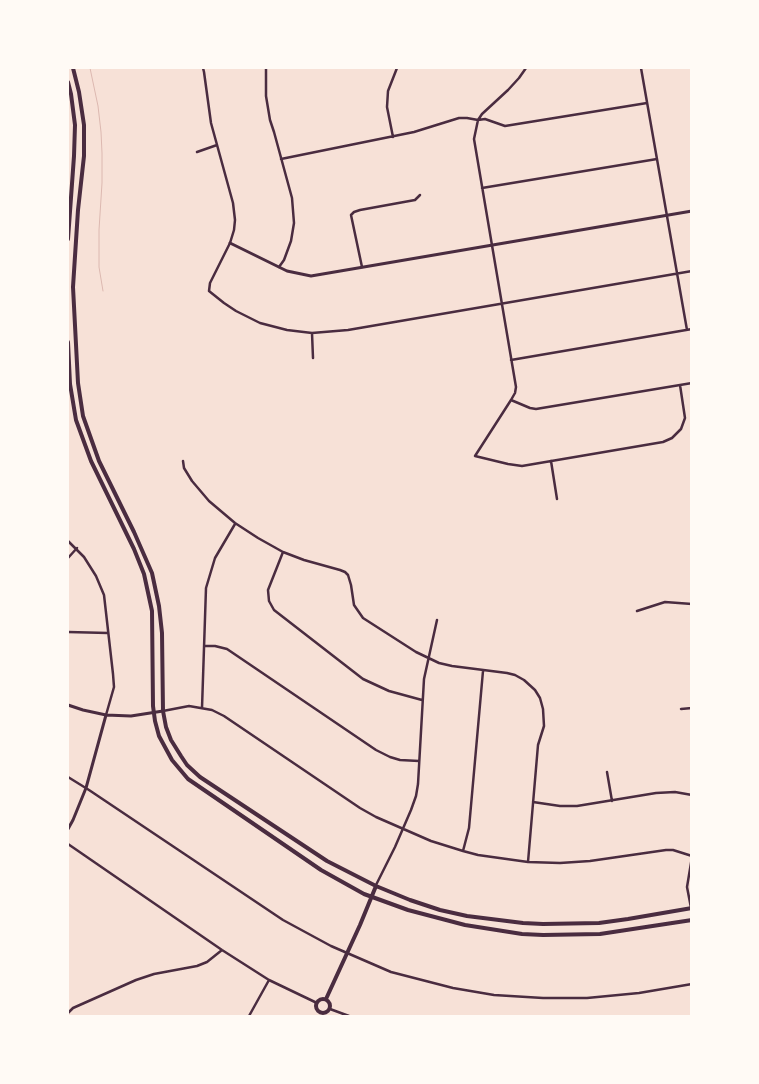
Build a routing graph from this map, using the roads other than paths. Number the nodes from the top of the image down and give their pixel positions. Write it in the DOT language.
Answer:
graph roads {
  1 [pos="73,68"];
  2 [pos="203,68"];
  3 [pos="266,68"];
  4 [pos="397,68"];
  5 [pos="526,68"];
  6 [pos="641,68"];
  7 [pos="68,82"];
  8 [pos="647,103"];
  9 [pos="478,120"];
  10 [pos="393,137"];
  11 [pos="217,145"];
  12 [pos="197,152"];
  13 [pos="281,159"];
  14 [pos="657,159"];
  15 [pos="482,188"];
  16 [pos="420,195"];
  17 [pos="692,211"];
  18 [pos="667,215"];
  19 [pos="68,239"];
  20 [pos="230,243"];
  21 [pos="491,245"];
  22 [pos="362,267"];
  23 [pos="279,268"];
  24 [pos="692,271"];
  25 [pos="677,273"];
  26 [pos="501,303"];
  27 [pos="692,329"];
  28 [pos="687,330"];
  29 [pos="312,333"];
  30 [pos="68,342"];
  31 [pos="313,358"];
  32 [pos="511,360"];
  33 [pos="692,383"];
  34 [pos="680,385"];
  35 [pos="511,400"];
  36 [pos="183,461"];
  37 [pos="551,461"];
  38 [pos="557,499"];
  39 [pos="235,523"];
  40 [pos="68,540"];
  41 [pos="77,548"];
  42 [pos="283,552"];
  43 [pos="68,558"];
  44 [pos="692,604"];
  45 [pos="638,611"];
  46 [pos="438,620"];
  47 [pos="68,632"];
  48 [pos="109,633"];
  49 [pos="204,646"];
  50 [pos="428,658"];
  51 [pos="483,670"];
  52 [pos="423,700"];
  53 [pos="68,705"];
  54 [pos="202,708"];
  55 [pos="692,708"];
  56 [pos="680,709"];
  57 [pos="163,711"];
  58 [pos="154,712"];
  59 [pos="106,715"];
  60 [pos="419,761"];
  61 [pos="607,772"];
  62 [pos="68,777"];
  63 [pos="86,788"];
  64 [pos="692,795"];
  65 [pos="612,800"];
  66 [pos="533,802"];
  67 [pos="68,829"];
  68 [pos="403,830"];
  69 [pos="68,844"];
  70 [pos="463,852"];
  71 [pos="692,856"];
  72 [pos="528,862"];
  73 [pos="376,886"];
  74 [pos="371,897"];
  75 [pos="691,910"];
  76 [pos="692,920"];
  77 [pos="222,950"];
  78 [pos="346,954"];
  79 [pos="269,980"];
  80 [pos="692,984"];
  81 [pos="326,999"];
  82 [pos="317,1003"];
  83 [pos="330,1009"];
  84 [pos="68,1013"];
  85 [pos="320,1015"];
  86 [pos="249,1016"];
  87 [pos="349,1016"];
  1 -- 57 [label="main road"];
  2 -- 11 [label="street"];
  3 -- 13 [label="street"];
  4 -- 10 [label="street"];
  5 -- 9 [label="street"];
  6 -- 8 [label="street"];
  7 -- 19 [label="main road"];
  8 -- 9 [label="street"];
  8 -- 14 [label="street"];
  9 -- 10 [label="street"];
  9 -- 15 [label="street"];
  10 -- 13 [label="street"];
  11 -- 12 [label="street"];
  11 -- 20 [label="street"];
  13 -- 23 [label="street"];
  14 -- 15 [label="street"];
  14 -- 18 [label="street"];
  15 -- 21 [label="street"];
  16 -- 22 [label="street"];
  17 -- 18 [label="street"];
  18 -- 21 [label="street"];
  18 -- 25 [label="street"];
  20 -- 23 [label="street"];
  20 -- 29 [label="street"];
  21 -- 22 [label="street"];
  21 -- 26 [label="street"];
  22 -- 23 [label="street"];
  24 -- 25 [label="street"];
  25 -- 26 [label="street"];
  25 -- 28 [label="street"];
  26 -- 29 [label="street"];
  26 -- 32 [label="street"];
  27 -- 28 [label="street"];
  28 -- 32 [label="street"];
  29 -- 31 [label="street"];
  30 -- 58 [label="main road"];
  32 -- 35 [label="street"];
  33 -- 34 [label="street"];
  34 -- 35 [label="street"];
  34 -- 37 [label="street"];
  35 -- 37 [label="street"];
  36 -- 39 [label="street"];
  37 -- 38 [label="street"];
  39 -- 42 [label="street"];
  39 -- 49 [label="street"];
  40 -- 41 [label="street"];
  41 -- 43 [label="street"];
  41 -- 48 [label="street"];
  42 -- 50 [label="street"];
  42 -- 52 [label="street"];
  44 -- 45 [label="street"];
  46 -- 50 [label="street"];
  47 -- 48 [label="street"];
  48 -- 59 [label="street"];
  49 -- 54 [label="street"];
  49 -- 60 [label="street"];
  50 -- 51 [label="street"];
  50 -- 52 [label="street"];
  51 -- 66 [label="street"];
  51 -- 70 [label="street"];
  52 -- 60 [label="street"];
  53 -- 59 [label="street"];
  54 -- 57 [label="street"];
  54 -- 68 [label="street"];
  55 -- 56 [label="street"];
  57 -- 58 [label="street"];
  57 -- 73 [label="main road"];
  58 -- 59 [label="street"];
  58 -- 74 [label="main road"];
  59 -- 63 [label="street"];
  60 -- 68 [label="street"];
  61 -- 65 [label="street"];
  62 -- 63 [label="street"];
  63 -- 67 [label="street"];
  63 -- 78 [label="street"];
  64 -- 65 [label="street"];
  65 -- 66 [label="street"];
  66 -- 72 [label="street"];
  68 -- 70 [label="street"];
  68 -- 73 [label="street"];
  69 -- 77 [label="street"];
  70 -- 72 [label="street"];
  71 -- 72 [label="street"];
  71 -- 75 [label="street"];
  73 -- 74 [label="main road"];
  73 -- 75 [label="main road"];
  74 -- 76 [label="main road"];
  74 -- 78 [label="main road"];
  77 -- 79 [label="street"];
  77 -- 84 [label="street"];
  78 -- 80 [label="street"];
  78 -- 81 [label="main road"];
  79 -- 82 [label="street"];
  79 -- 86 [label="street"];
  81 -- 82 [label="main road"];
  81 -- 83 [label="main road"];
  82 -- 85 [label="main road"];
  83 -- 85 [label="main road"];
  83 -- 87 [label="street"];
}
